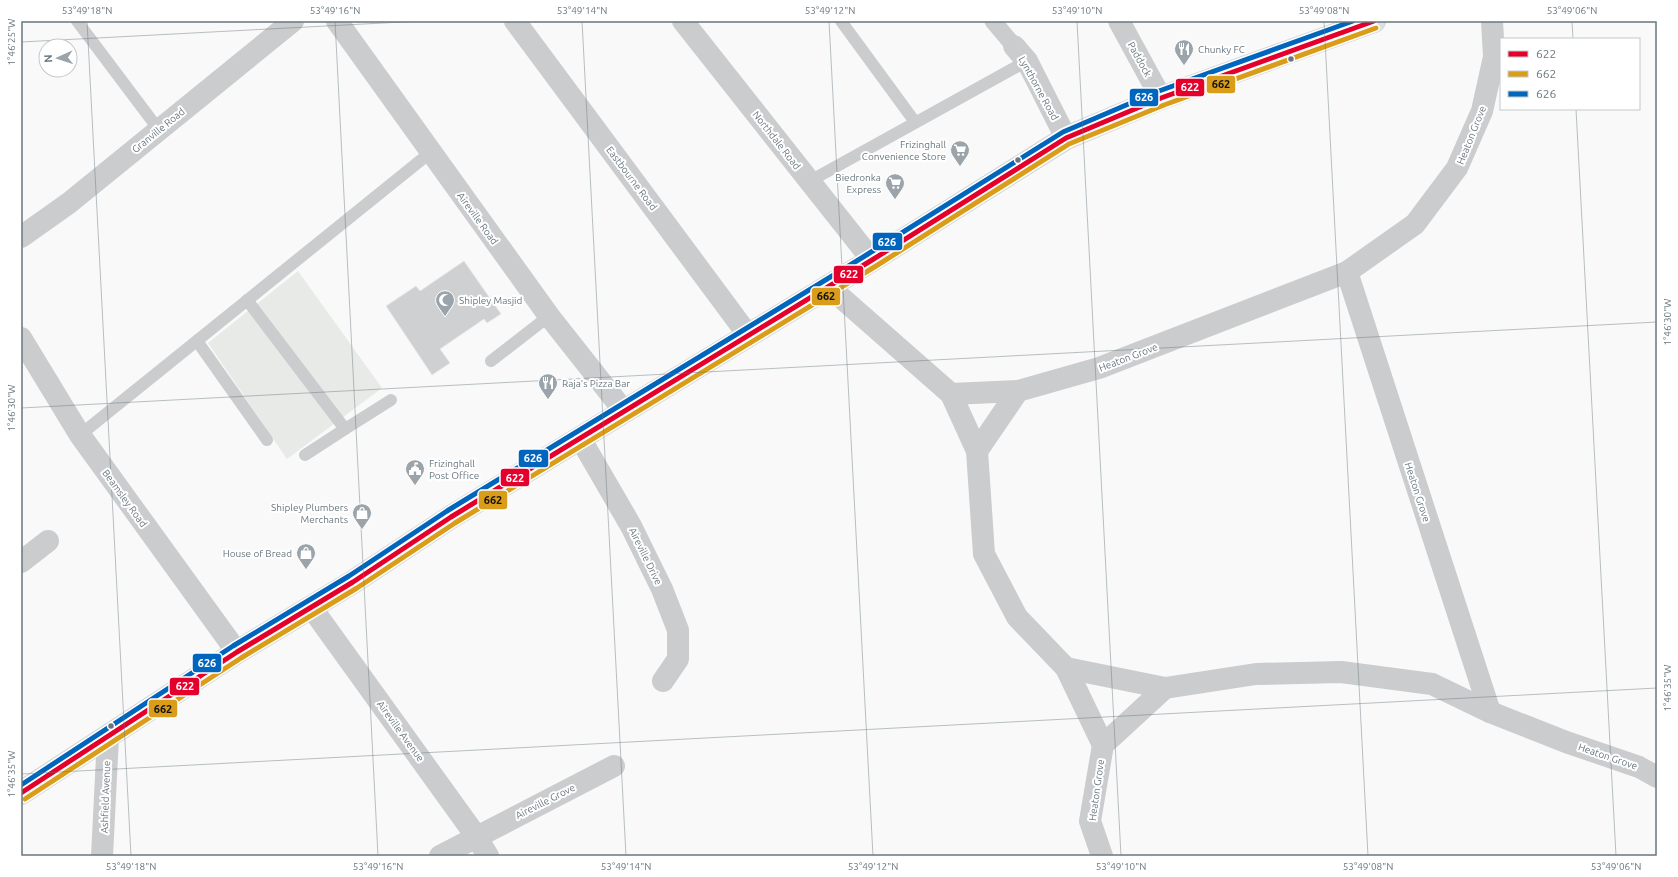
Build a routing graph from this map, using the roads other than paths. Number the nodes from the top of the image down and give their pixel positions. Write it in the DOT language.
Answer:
graph roads {
  1 [pos="77,21"];
  2 [pos="293,21"];
  3 [pos="337,21"];
  4 [pos="515,21"];
  5 [pos="841,21"];
  6 [pos="993,21"];
  7 [pos="1119,21"];
  8 [pos="1374,21"];
  9 [pos="1492,21"];
  10 [pos="688,23"];
  11 [pos="1020,53"];
  12 [pos="1161,98"];
  13 [pos="915,122"];
  14 [pos="159,130"];
  15 [pos="1066,138"];
  16 [pos="432,152"];
  17 [pos="810,181"];
  18 [pos="21,237"];
  19 [pos="872,260"];
  20 [pos="1347,272"];
  21 [pos="828,286"];
  22 [pos="247,300"];
  23 [pos="549,316"];
  24 [pos="748,335"];
  25 [pos="21,338"];
  26 [pos="197,341"];
  27 [pos="491,361"];
  28 [pos="1018,391"];
  29 [pos="951,394"];
  30 [pos="391,400"];
  31 [pos="624,411"];
  32 [pos="345,429"];
  33 [pos="80,435"];
  34 [pos="580,438"];
  35 [pos="268,440"];
  36 [pos="977,451"];
  37 [pos="305,455"];
  38 [pos="48,541"];
  39 [pos="21,562"];
  40 [pos="311,607"];
  41 [pos="237,652"];
  42 [pos="1066,668"];
  43 [pos="663,681"];
  44 [pos="1165,688"];
  45 [pos="1490,712"];
  46 [pos="108,737"];
  47 [pos="1103,745"];
  48 [pos="614,766"];
  49 [pos="1657,777"];
  50 [pos="22,790"];
  51 [pos="476,836"];
  52 [pos="102,856"];
  53 [pos="440,856"];
  54 [pos="488,856"];
  55 [pos="1102,856"];
  1 -- 14 [label="lane"];
  2 -- 14 [label="street, Granville Road"];
  3 -- 16 [label="street, Aireville Road"];
  4 -- 24 [label="street, Eastbourne Road"];
  5 -- 13 [label="lane"];
  6 -- 11 [label="street, Lynthorne Road"];
  7 -- 12 [label="street, Paddock"];
  8 -- 12 [label="highway"];
  9 -- 20 [label="street, Heaton Grove"];
  10 -- 17 [label="street, Northdale Road"];
  11 -- 13 [label="lane"];
  11 -- 15 [label="street, Lynthorne Road"];
  12 -- 15 [label="highway"];
  13 -- 17 [label="lane"];
  14 -- 18 [label="street, Granville Road"];
  15 -- 19 [label="highway"];
  16 -- 22 [label="lane"];
  16 -- 23 [label="street, Aireville Road"];
  17 -- 19 [label="street, Northdale Road"];
  19 -- 21 [label="highway"];
  20 -- 28 [label="street, Heaton Grove"];
  20 -- 45 [label="street, Heaton Grove"];
  21 -- 24 [label="highway"];
  21 -- 29 [label="street, Heaton Grove"];
  22 -- 26 [label="lane"];
  22 -- 32 [label="lane"];
  23 -- 27 [label="lane"];
  23 -- 31 [label="street, Aireville Road"];
  24 -- 31 [label="highway"];
  25 -- 33 [label="street, Beamsley Road"];
  26 -- 33 [label="lane"];
  26 -- 35 [label="lane"];
  28 -- 29 [label="street, Heaton Grove"];
  28 -- 36 [label="street"];
  29 -- 36 [label="street, Heaton Grove"];
  30 -- 32 [label="lane"];
  31 -- 34 [label="highway"];
  32 -- 37 [label="lane"];
  33 -- 41 [label="street, Beamsley Road"];
  34 -- 40 [label="highway"];
  34 -- 43 [label="street, Aireville Drive"];
  36 -- 42 [label="street, Heaton Grove"];
  38 -- 39 [label="street"];
  40 -- 41 [label="highway"];
  40 -- 51 [label="street, Aireville Avenue"];
  41 -- 46 [label="highway"];
  42 -- 44 [label="street, Heaton Grove"];
  42 -- 47 [label="street, Heaton Grove"];
  44 -- 45 [label="street, Heaton Grove"];
  44 -- 47 [label="street, Heaton Grove"];
  45 -- 49 [label="street, Heaton Grove"];
  46 -- 50 [label="highway"];
  46 -- 52 [label="street, Ashfield Avenue"];
  47 -- 55 [label="street, Heaton Grove"];
  48 -- 51 [label="street, Aireville Grove"];
  51 -- 53 [label="street, Aireville Grove"];
  51 -- 54 [label="street, Aireville Avenue"];
}
